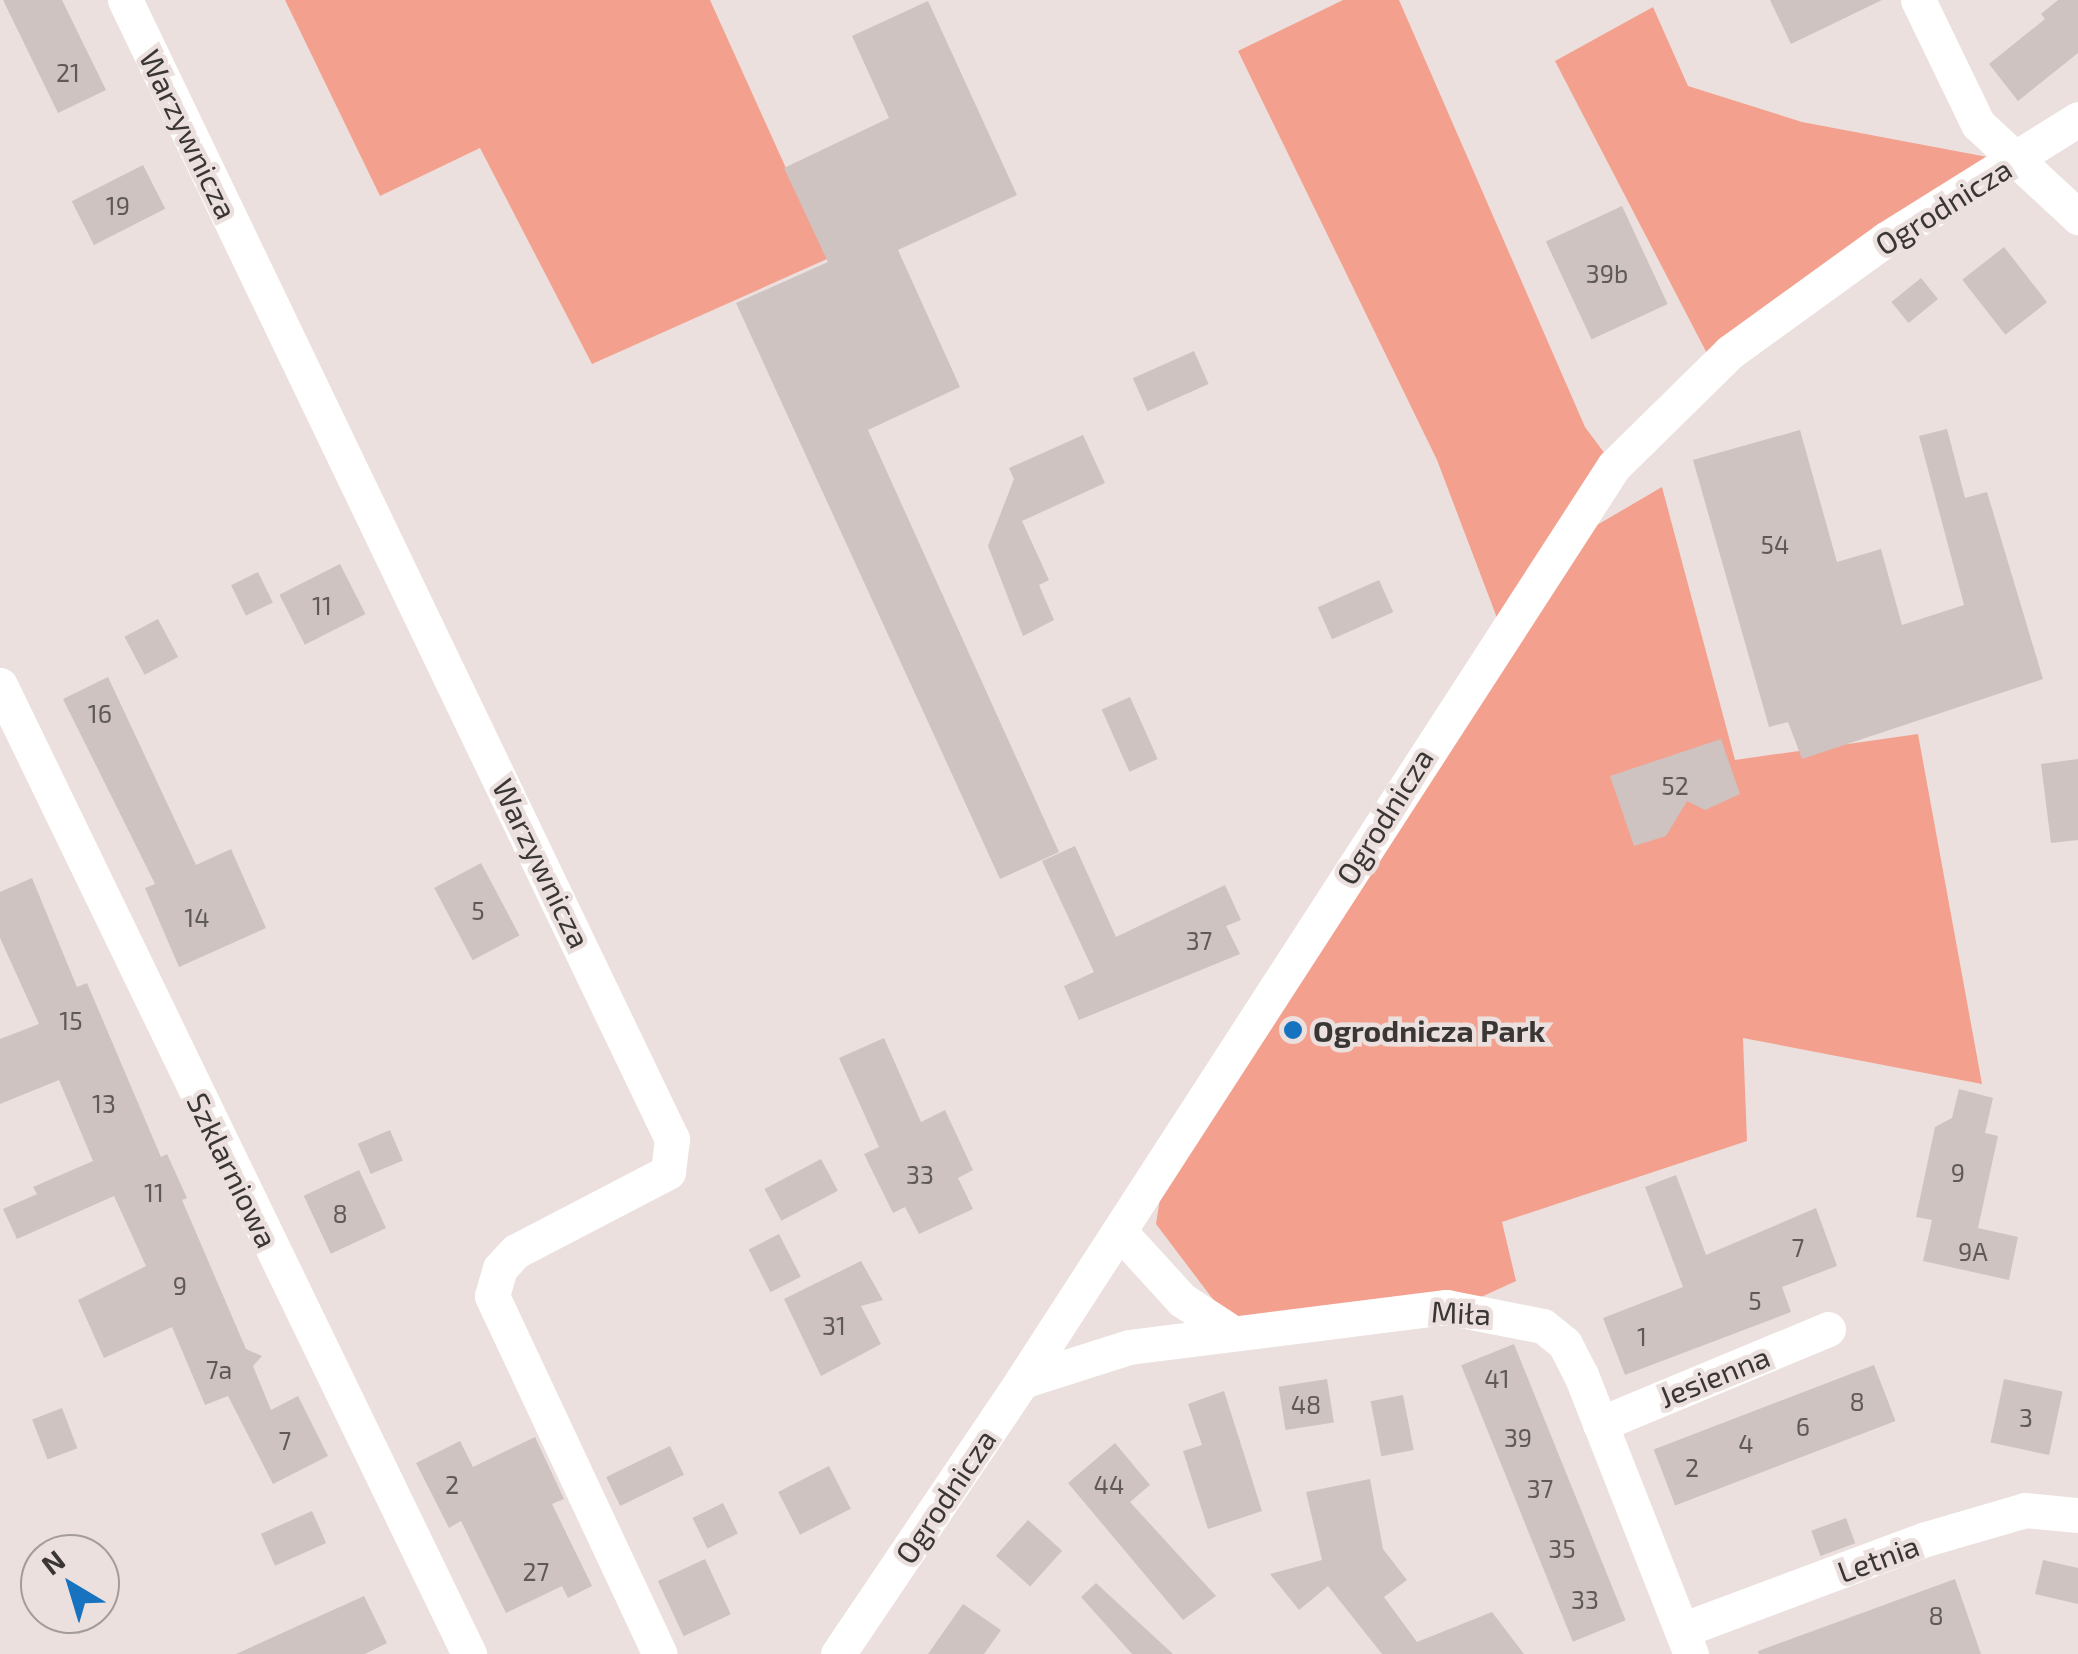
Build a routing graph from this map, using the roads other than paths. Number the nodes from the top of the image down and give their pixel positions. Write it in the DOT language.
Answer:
graph roads {
  1 [pos="125,0"];
  2 [pos="1918,0"];
  3 [pos="2078,118"];
  4 [pos="2014,162"];
  5 [pos="2078,218"];
  6 [pos="0,684"];
  7 [pos="1120,1232"];
  8 [pos="1828,1329"];
  9 [pos="1232,1332"];
  10 [pos="1022,1382"];
  11 [pos="1600,1424"];
  12 [pos="2078,1516"];
  13 [pos="1688,1648"];
  14 [pos="469,1654"];
  15 [pos="660,1654"];
  16 [pos="838,1654"];
  1 -- 15 [label="street, Warzywnicza"];
  2 -- 4 [label="street"];
  3 -- 4 [label="street, Ogrodnicza"];
  4 -- 5 [label="street"];
  4 -- 7 [label="street, Ogrodnicza"];
  6 -- 14 [label="street, Szklarniowa"];
  7 -- 9 [label="street"];
  7 -- 10 [label="street, Ogrodnicza"];
  8 -- 11 [label="street, Jesienna"];
  9 -- 10 [label="street, Miła"];
  9 -- 11 [label="street, Miła"];
  10 -- 16 [label="street, Ogrodnicza"];
  11 -- 13 [label="street, Miła"];
  12 -- 13 [label="street, Letnia"];
}
